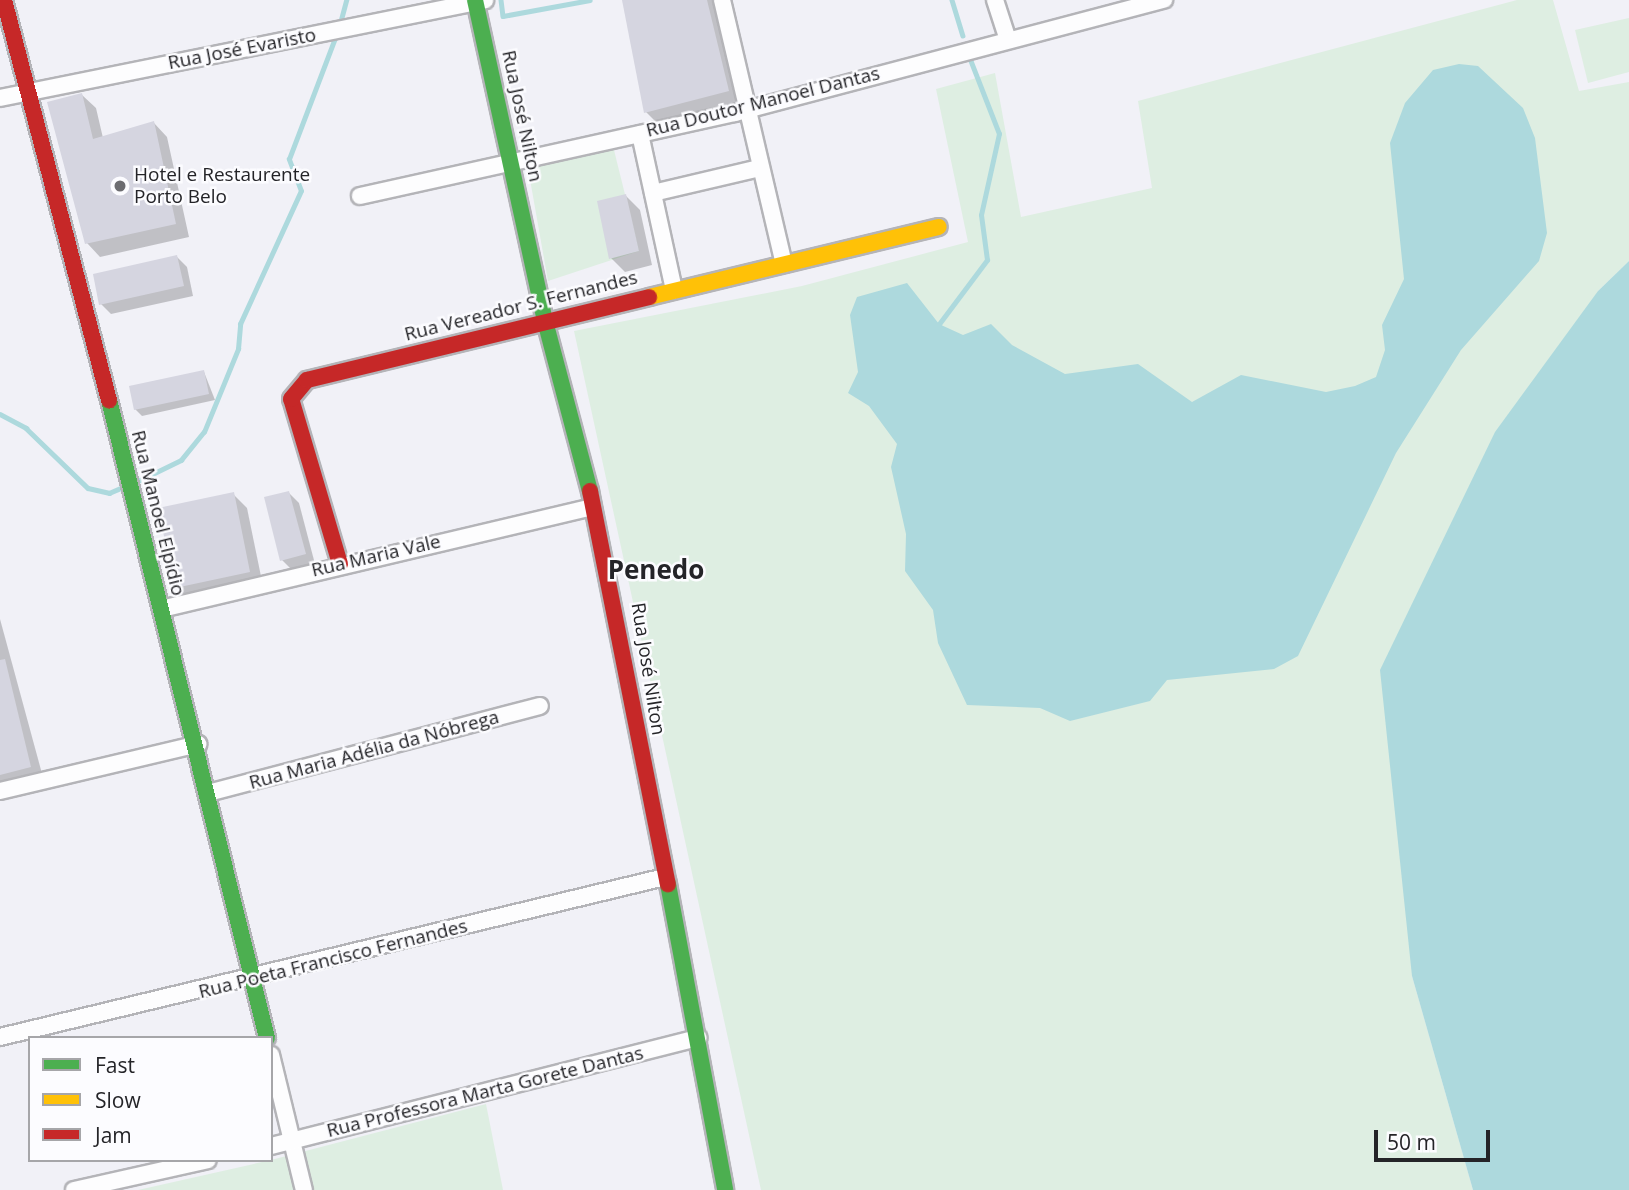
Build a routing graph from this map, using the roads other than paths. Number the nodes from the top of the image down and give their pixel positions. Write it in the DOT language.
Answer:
graph roads {
  1 [pos="4,0"];
  2 [pos="722,0"];
  3 [pos="995,0"];
  4 [pos="1164,0"];
  5 [pos="479,1"];
  6 [pos="1007,37"];
  7 [pos="25,92"];
  8 [pos="0,98"];
  9 [pos="746,110"];
  10 [pos="640,134"];
  11 [pos="511,161"];
  12 [pos="760,168"];
  13 [pos="653,193"];
  14 [pos="360,195"];
  15 [pos="939,227"];
  16 [pos="784,264"];
  17 [pos="674,290"];
  18 [pos="545,321"];
  19 [pos="592,506"];
  20 [pos="340,564"];
  21 [pos="161,609"];
  22 [pos="540,706"];
  23 [pos="199,744"];
  24 [pos="0,791"];
  25 [pos="208,793"];
  26 [pos="665,877"];
  27 [pos="253,979"];
  28 [pos="267,1036"];
  29 [pos="0,1037"];
  30 [pos="699,1038"];
  31 [pos="273,1063"];
  32 [pos="292,1141"];
  33 [pos="273,1146"];
  34 [pos="199,1162"];
  35 [pos="726,1187"];
  36 [pos="75,1190"];
  37 [pos="304,1190"];
  1 -- 7 [label="street, Rua Manoel Elpídio"];
  2 -- 9 [label="street"];
  3 -- 6 [label="street"];
  4 -- 6 [label="street, Rua Doutor Manoel Dantas"];
  5 -- 7 [label="street, Rua José Evaristo"];
  5 -- 11 [label="street, Rua José Nilton"];
  6 -- 9 [label="street, Rua Doutor Manoel Dantas"];
  7 -- 8 [label="street, Rua José Evaristo"];
  7 -- 21 [label="street, Rua Manoel Elpídio"];
  9 -- 10 [label="street, Rua Doutor Manoel Dantas"];
  9 -- 12 [label="street"];
  10 -- 11 [label="street, Rua Doutor Manoel Dantas"];
  10 -- 13 [label="street"];
  11 -- 14 [label="street, Rua Doutor Manoel Dantas"];
  11 -- 18 [label="street, Rua José Nilton"];
  12 -- 13 [label="street"];
  12 -- 16 [label="street"];
  13 -- 17 [label="street"];
  15 -- 16 [label="street, Rua Vereador S. Fernandes"];
  16 -- 17 [label="street, Rua Vereador S. Fernandes"];
  17 -- 18 [label="street, Rua Vereador S. Fernandes"];
  18 -- 19 [label="street, Rua José Nilton"];
  18 -- 20 [label="street, Rua Vereador S. Fernandes"];
  19 -- 20 [label="street, Rua Maria Vale"];
  19 -- 26 [label="street, Rua José Nilton"];
  20 -- 21 [label="street, Rua Maria Vale"];
  21 -- 23 [label="street, Rua Manoel Elpídio"];
  22 -- 25 [label="street, Rua Maria Adélia da Nóbrega"];
  23 -- 24 [label="street"];
  23 -- 25 [label="street, Rua Manoel Elpídio"];
  25 -- 27 [label="street, Rua Manoel Elpídio"];
  26 -- 27 [label="street, Rua Poeta Francisco Fernandes"];
  26 -- 30 [label="street, Rua José Nilton"];
  27 -- 28 [label="street, Rua Manoel Elpídio"];
  27 -- 29 [label="street, Rua Poeta Francisco Fernandes"];
  30 -- 32 [label="street, Rua Professora Marta Gorete Dantas"];
  30 -- 35 [label="street, Rua José Nilton"];
  31 -- 32 [label="street"];
  32 -- 33 [label="street, Rua Professora Marta Gorete Dantas"];
  32 -- 37 [label="street"];
  34 -- 36 [label="street"];
}
